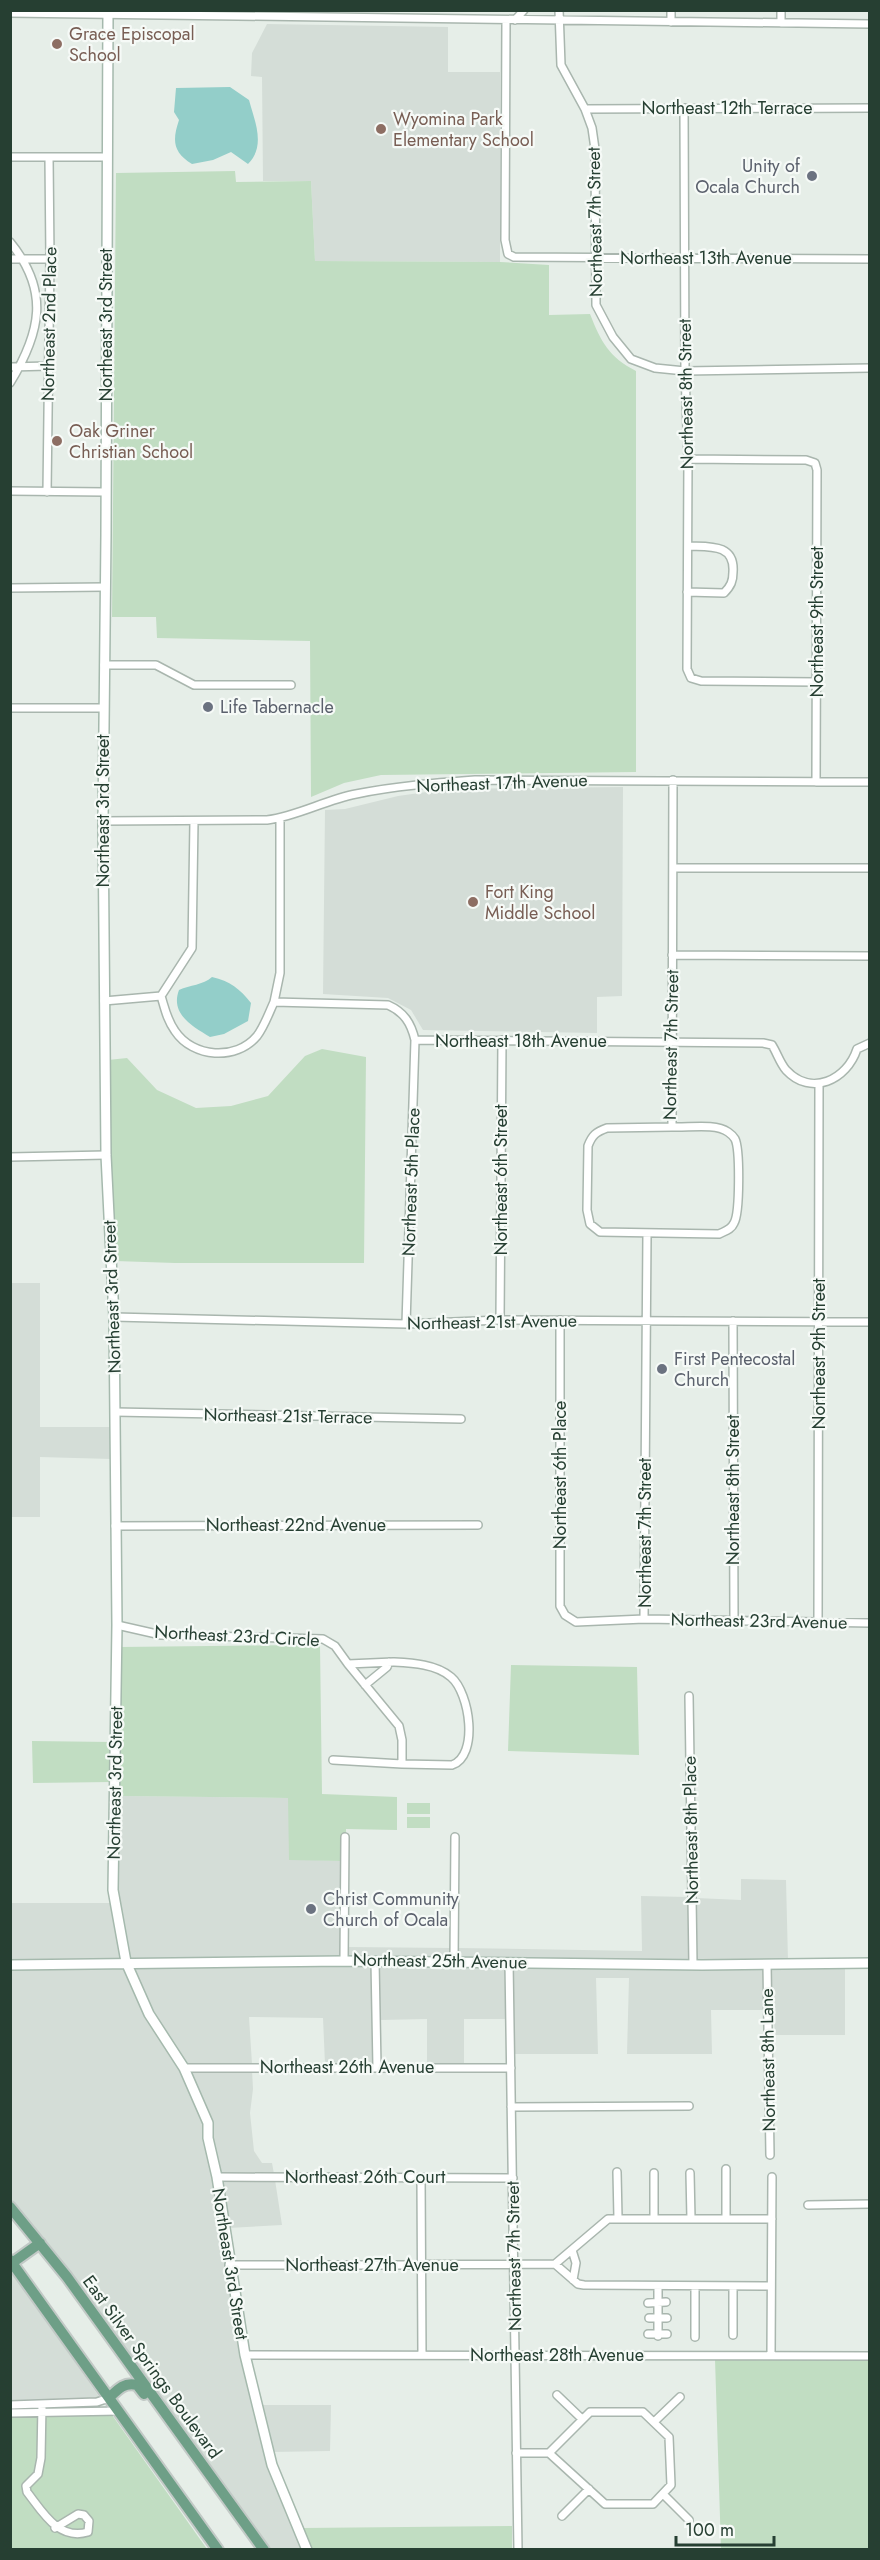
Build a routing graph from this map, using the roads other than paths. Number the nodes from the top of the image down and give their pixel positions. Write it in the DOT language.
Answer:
graph roads {
  1 [pos="454,10"];
  2 [pos="524,10"];
  3 [pos="559,10"];
  4 [pos="671,10"];
  5 [pos="781,10"];
  6 [pos="107,12"];
  7 [pos="10,13"];
  8 [pos="240,13"];
  9 [pos="348,14"];
  10 [pos="455,20"];
  11 [pos="506,20"];
  12 [pos="515,20"];
  13 [pos="559,20"];
  14 [pos="671,22"];
  15 [pos="781,23"];
  16 [pos="870,24"];
  17 [pos="684,108"];
  18 [pos="870,108"];
  19 [pos="585,109"];
  20 [pos="10,157"];
  21 [pos="49,157"];
  22 [pos="107,157"];
  23 [pos="10,242"];
  24 [pos="596,257"];
  25 [pos="684,257"];
  26 [pos="10,259"];
  27 [pos="24,259"];
  28 [pos="50,259"];
  29 [pos="870,259"];
  30 [pos="38,311"];
  31 [pos="49,311"];
  32 [pos="48,366"];
  33 [pos="10,367"];
  34 [pos="20,367"];
  35 [pos="870,368"];
  36 [pos="685,371"];
  37 [pos="10,383"];
  38 [pos="688,459"];
  39 [pos="10,491"];
  40 [pos="46,492"];
  41 [pos="105,492"];
  42 [pos="688,546"];
  43 [pos="105,587"];
  44 [pos="10,588"];
  45 [pos="687,592"];
  46 [pos="104,665"];
  47 [pos="816,682"];
  48 [pos="291,685"];
  49 [pos="10,708"];
  50 [pos="104,708"];
  51 [pos="673,780"];
  52 [pos="816,782"];
  53 [pos="870,782"];
  54 [pos="280,818"];
  55 [pos="103,821"];
  56 [pos="194,821"];
  57 [pos="673,868"];
  58 [pos="870,868"];
  59 [pos="672,955"];
  60 [pos="870,956"];
  61 [pos="161,996"];
  62 [pos="104,1001"];
  63 [pos="274,1002"];
  64 [pos="415,1040"];
  65 [pos="502,1040"];
  66 [pos="672,1042"];
  67 [pos="870,1043"];
  68 [pos="819,1085"];
  69 [pos="672,1127"];
  70 [pos="106,1155"];
  71 [pos="10,1157"];
  72 [pos="647,1234"];
  73 [pos="114,1317"];
  74 [pos="500,1320"];
  75 [pos="560,1320"];
  76 [pos="646,1321"];
  77 [pos="733,1321"];
  78 [pos="819,1322"];
  79 [pos="870,1322"];
  80 [pos="406,1324"];
  81 [pos="115,1412"];
  82 [pos="461,1419"];
  83 [pos="478,1525"];
  84 [pos="115,1526"];
  85 [pos="644,1619"];
  86 [pos="576,1622"];
  87 [pos="734,1622"];
  88 [pos="818,1623"];
  89 [pos="870,1623"];
  90 [pos="117,1625"];
  91 [pos="389,1662"];
  92 [pos="348,1664"];
  93 [pos="365,1685"];
  94 [pos="689,1696"];
  95 [pos="333,1760"];
  96 [pos="402,1764"];
  97 [pos="345,1837"];
  98 [pos="455,1837"];
  99 [pos="344,1960"];
  100 [pos="375,1961"];
  101 [pos="454,1961"];
  102 [pos="126,1962"];
  103 [pos="509,1962"];
  104 [pos="870,1963"];
  105 [pos="693,1964"];
  106 [pos="767,1964"];
  107 [pos="10,1965"];
  108 [pos="377,2067"];
  109 [pos="184,2068"];
  110 [pos="511,2068"];
  111 [pos="689,2106"];
  112 [pos="511,2107"];
  113 [pos="770,2155"];
  114 [pos="726,2169"];
  115 [pos="617,2172"];
  116 [pos="654,2173"];
  117 [pos="690,2173"];
  118 [pos="217,2177"];
  119 [pos="421,2177"];
  120 [pos="772,2177"];
  121 [pos="513,2178"];
  122 [pos="870,2204"];
  123 [pos="808,2205"];
  124 [pos="10,2207"];
  125 [pos="618,2218"];
  126 [pos="654,2218"];
  127 [pos="691,2218"];
  128 [pos="726,2219"];
  129 [pos="772,2219"];
  130 [pos="40,2243"];
  131 [pos="572,2250"];
  132 [pos="11,2261"];
  133 [pos="515,2264"];
  134 [pos="555,2264"];
  135 [pos="229,2265"];
  136 [pos="422,2265"];
  137 [pos="573,2280"];
  138 [pos="658,2286"];
  139 [pos="695,2286"];
  140 [pos="733,2286"];
  141 [pos="771,2286"];
  142 [pos="648,2302"];
  143 [pos="662,2302"];
  144 [pos="649,2318"];
  145 [pos="658,2318"];
  146 [pos="666,2318"];
  147 [pos="648,2334"];
  148 [pos="668,2334"];
  149 [pos="658,2335"];
  150 [pos="733,2335"];
  151 [pos="695,2337"];
  152 [pos="244,2355"];
  153 [pos="422,2355"];
  154 [pos="870,2355"];
  155 [pos="516,2356"];
  156 [pos="771,2356"];
  157 [pos="557,2395"];
  158 [pos="680,2397"];
  159 [pos="109,2398"];
  160 [pos="10,2405"];
  161 [pos="42,2405"];
  162 [pos="119,2411"];
  163 [pos="10,2413"];
  164 [pos="42,2413"];
  165 [pos="582,2419"];
  166 [pos="654,2422"];
  167 [pos="516,2453"];
  168 [pos="549,2453"];
  169 [pos="194,2454"];
  170 [pos="589,2489"];
  171 [pos="663,2494"];
  172 [pos="562,2516"];
  173 [pos="689,2520"];
  174 [pos="55,2528"];
  175 [pos="212,2539"];
  176 [pos="218,2550"];
  177 [pos="227,2550"];
  178 [pos="264,2550"];
  179 [pos="307,2550"];
  180 [pos="518,2550"];
  1 -- 10 [label="street"];
  2 -- 12 [label="street"];
  3 -- 13 [label="street, Northeast 7th Street"];
  4 -- 14 [label="street"];
  5 -- 15 [label="street"];
  6 -- 7 [label="street"];
  6 -- 8 [label="street"];
  6 -- 22 [label="street, Northeast 3rd Street"];
  8 -- 9 [label="street"];
  9 -- 10 [label="street"];
  10 -- 11 [label="street"];
  11 -- 12 [label="street"];
  11 -- 24 [label="street, Northeast 13th Avenue"];
  12 -- 13 [label="street"];
  13 -- 14 [label="street"];
  13 -- 19 [label="street, Northeast 7th Street"];
  14 -- 15 [label="street"];
  15 -- 16 [label="street"];
  17 -- 18 [label="street, Northeast 12th Terrace"];
  17 -- 19 [label="street, Northeast 12th Terrace"];
  17 -- 25 [label="street, Northeast 8th Street"];
  19 -- 24 [label="street, Northeast 7th Street"];
  20 -- 21 [label="street"];
  21 -- 22 [label="street"];
  21 -- 28 [label="street, Northeast 2nd Place"];
  22 -- 41 [label="street, Northeast 3rd Street"];
  23 -- 27 [label="street"];
  24 -- 25 [label="street, Northeast 13th Avenue"];
  24 -- 36 [label="street, Northeast 7th Street"];
  25 -- 29 [label="street, Northeast 13th Avenue"];
  25 -- 36 [label="street, Northeast 8th Street"];
  26 -- 27 [label="street"];
  27 -- 28 [label="street"];
  27 -- 30 [label="street"];
  28 -- 31 [label="street, Northeast 2nd Place"];
  30 -- 31 [label="street"];
  30 -- 34 [label="street"];
  31 -- 32 [label="street, Northeast 2nd Place"];
  32 -- 34 [label="street"];
  32 -- 40 [label="street, Northeast 2nd Place"];
  33 -- 34 [label="street"];
  34 -- 37 [label="street"];
  35 -- 36 [label="street"];
  36 -- 38 [label="street, Northeast 8th Street"];
  38 -- 42 [label="street, Northeast 8th Street"];
  38 -- 47 [label="street, Northeast 9th Street"];
  39 -- 40 [label="street"];
  40 -- 41 [label="street"];
  41 -- 43 [label="street, Northeast 3rd Street"];
  42 -- 45 [label="street, Northeast 8th Street"];
  42 -- 45 [label="street"];
  43 -- 44 [label="street"];
  43 -- 46 [label="street, Northeast 3rd Street"];
  45 -- 47 [label="street, Northeast 8th Street"];
  46 -- 48 [label="street"];
  46 -- 50 [label="street, Northeast 3rd Street"];
  47 -- 52 [label="street, Northeast 9th Street"];
  49 -- 50 [label="street"];
  50 -- 55 [label="street, Northeast 3rd Street"];
  51 -- 52 [label="street, Northeast 17th Avenue"];
  51 -- 54 [label="street, Northeast 17th Avenue"];
  51 -- 57 [label="street, Northeast 7th Street"];
  52 -- 53 [label="street, Northeast 17th Avenue"];
  54 -- 56 [label="street, Northeast 17th Avenue"];
  54 -- 63 [label="street"];
  55 -- 56 [label="street, Northeast 17th Avenue"];
  55 -- 62 [label="street, Northeast 3rd Street"];
  56 -- 61 [label="street"];
  57 -- 58 [label="street"];
  57 -- 59 [label="street, Northeast 7th Street"];
  59 -- 60 [label="street"];
  59 -- 66 [label="street, Northeast 7th Street"];
  61 -- 62 [label="street"];
  61 -- 63 [label="street"];
  62 -- 70 [label="street, Northeast 3rd Street"];
  63 -- 64 [label="street, Northeast 18th Avenue"];
  64 -- 65 [label="street, Northeast 18th Avenue"];
  64 -- 80 [label="street, Northeast 5th Place"];
  65 -- 66 [label="street, Northeast 18th Avenue"];
  65 -- 74 [label="street, Northeast 6th Street"];
  66 -- 68 [label="street, Northeast 18th Avenue"];
  66 -- 69 [label="street, Northeast 7th Street"];
  67 -- 68 [label="street"];
  68 -- 78 [label="street, Northeast 9th Street"];
  69 -- 72 [label="street, Northeast 7th Street"];
  69 -- 72 [label="street"];
  70 -- 71 [label="street"];
  70 -- 73 [label="street, Northeast 3rd Street"];
  72 -- 76 [label="street, Northeast 7th Street"];
  73 -- 80 [label="street, Northeast 21st Avenue"];
  73 -- 81 [label="street, Northeast 3rd Street"];
  74 -- 75 [label="street, Northeast 21st Avenue"];
  74 -- 80 [label="street, Northeast 21st Avenue"];
  75 -- 76 [label="street, Northeast 21st Avenue"];
  75 -- 86 [label="street, Northeast 6th Place"];
  76 -- 77 [label="street, Northeast 21st Avenue"];
  76 -- 85 [label="street, Northeast 7th Street"];
  77 -- 78 [label="street, Northeast 21st Avenue"];
  77 -- 87 [label="street, Northeast 8th Street"];
  78 -- 79 [label="street, Northeast 21st Avenue"];
  78 -- 88 [label="street, Northeast 9th Street"];
  81 -- 82 [label="street, Northeast 21st Terrace"];
  81 -- 84 [label="street, Northeast 3rd Street"];
  83 -- 84 [label="street, Northeast 22nd Avenue"];
  84 -- 90 [label="street, Northeast 3rd Street"];
  85 -- 86 [label="street, Northeast 23rd Avenue"];
  85 -- 87 [label="street, Northeast 23rd Avenue"];
  87 -- 88 [label="street, Northeast 23rd Avenue"];
  88 -- 89 [label="street, Northeast 23rd Avenue"];
  90 -- 92 [label="street, Northeast 23rd Circle"];
  90 -- 102 [label="street, Northeast 3rd Street"];
  91 -- 92 [label="street"];
  91 -- 93 [label="street"];
  91 -- 96 [label="street"];
  92 -- 93 [label="street, Northeast 23rd Circle"];
  93 -- 96 [label="street, Northeast 23rd Circle"];
  94 -- 105 [label="street, Northeast 8th Place"];
  95 -- 96 [label="street"];
  97 -- 99 [label="street"];
  98 -- 101 [label="street"];
  99 -- 100 [label="street, Northeast 25th Avenue"];
  99 -- 102 [label="street, Northeast 25th Avenue"];
  100 -- 101 [label="street, Northeast 25th Avenue"];
  100 -- 108 [label="street"];
  101 -- 103 [label="street, Northeast 25th Avenue"];
  102 -- 107 [label="street, Northeast 25th Avenue"];
  102 -- 109 [label="street, Northeast 3rd Street"];
  103 -- 105 [label="street, Northeast 25th Avenue"];
  103 -- 110 [label="street, Northeast 7th Street"];
  104 -- 106 [label="street, Northeast 25th Avenue"];
  105 -- 106 [label="street, Northeast 25th Avenue"];
  106 -- 113 [label="street, Northeast 8th Lane"];
  108 -- 109 [label="street, Northeast 26th Avenue"];
  108 -- 110 [label="street, Northeast 26th Avenue"];
  109 -- 118 [label="street, Northeast 3rd Street"];
  110 -- 112 [label="street, Northeast 7th Street"];
  111 -- 112 [label="street"];
  112 -- 121 [label="street, Northeast 7th Street"];
  114 -- 128 [label="street"];
  115 -- 125 [label="street"];
  116 -- 126 [label="street"];
  117 -- 127 [label="street"];
  118 -- 119 [label="street, Northeast 26th Court"];
  118 -- 135 [label="street, Northeast 3rd Street"];
  119 -- 121 [label="street, Northeast 26th Court"];
  119 -- 136 [label="street"];
  120 -- 129 [label="street"];
  121 -- 133 [label="street, Northeast 7th Street"];
  122 -- 123 [label="street"];
  124 -- 130 [label="main road, East Silver Springs Boulevard"];
  125 -- 126 [label="street"];
  125 -- 131 [label="street"];
  126 -- 127 [label="street"];
  127 -- 128 [label="street"];
  128 -- 129 [label="street"];
  129 -- 141 [label="street"];
  130 -- 132 [label="main road"];
  130 -- 169 [label="main road, East Silver Springs Boulevard"];
  131 -- 134 [label="street"];
  131 -- 137 [label="street"];
  132 -- 159 [label="main road"];
  133 -- 134 [label="street"];
  133 -- 136 [label="street, Northeast 27th Avenue"];
  133 -- 155 [label="street, Northeast 7th Street"];
  134 -- 137 [label="street"];
  135 -- 136 [label="street, Northeast 27th Avenue"];
  135 -- 152 [label="street, Northeast 3rd Street"];
  136 -- 153 [label="street"];
  137 -- 138 [label="street"];
  138 -- 139 [label="street"];
  138 -- 143 [label="street"];
  139 -- 140 [label="street"];
  139 -- 151 [label="street"];
  140 -- 141 [label="street"];
  140 -- 150 [label="street"];
  141 -- 156 [label="street"];
  142 -- 143 [label="street"];
  143 -- 145 [label="street"];
  144 -- 145 [label="street"];
  145 -- 146 [label="street"];
  145 -- 149 [label="street"];
  147 -- 149 [label="street"];
  148 -- 149 [label="street"];
  152 -- 153 [label="street, Northeast 28th Avenue"];
  152 -- 179 [label="street, Northeast 3rd Street"];
  153 -- 155 [label="street, Northeast 28th Avenue"];
  154 -- 156 [label="street, Northeast 28th Avenue"];
  155 -- 156 [label="street, Northeast 28th Avenue"];
  155 -- 167 [label="street, Northeast 7th Street"];
  157 -- 165 [label="street"];
  158 -- 166 [label="street"];
  159 -- 161 [label="street"];
  159 -- 162 [label="main road"];
  159 -- 169 [label="main road"];
  160 -- 161 [label="street"];
  161 -- 164 [label="street"];
  162 -- 164 [label="street"];
  162 -- 175 [label="main road"];
  163 -- 164 [label="street"];
  164 -- 174 [label="street"];
  165 -- 166 [label="street"];
  165 -- 168 [label="street"];
  166 -- 171 [label="street"];
  167 -- 168 [label="street"];
  167 -- 180 [label="street, Northeast 7th Street"];
  168 -- 170 [label="street"];
  169 -- 178 [label="main road, East Silver Springs Boulevard"];
  170 -- 171 [label="street"];
  170 -- 172 [label="street"];
  171 -- 173 [label="street"];
  174 -- 174 [label="street"];
  175 -- 176 [label="main road"];
  175 -- 177 [label="main road"];
}
